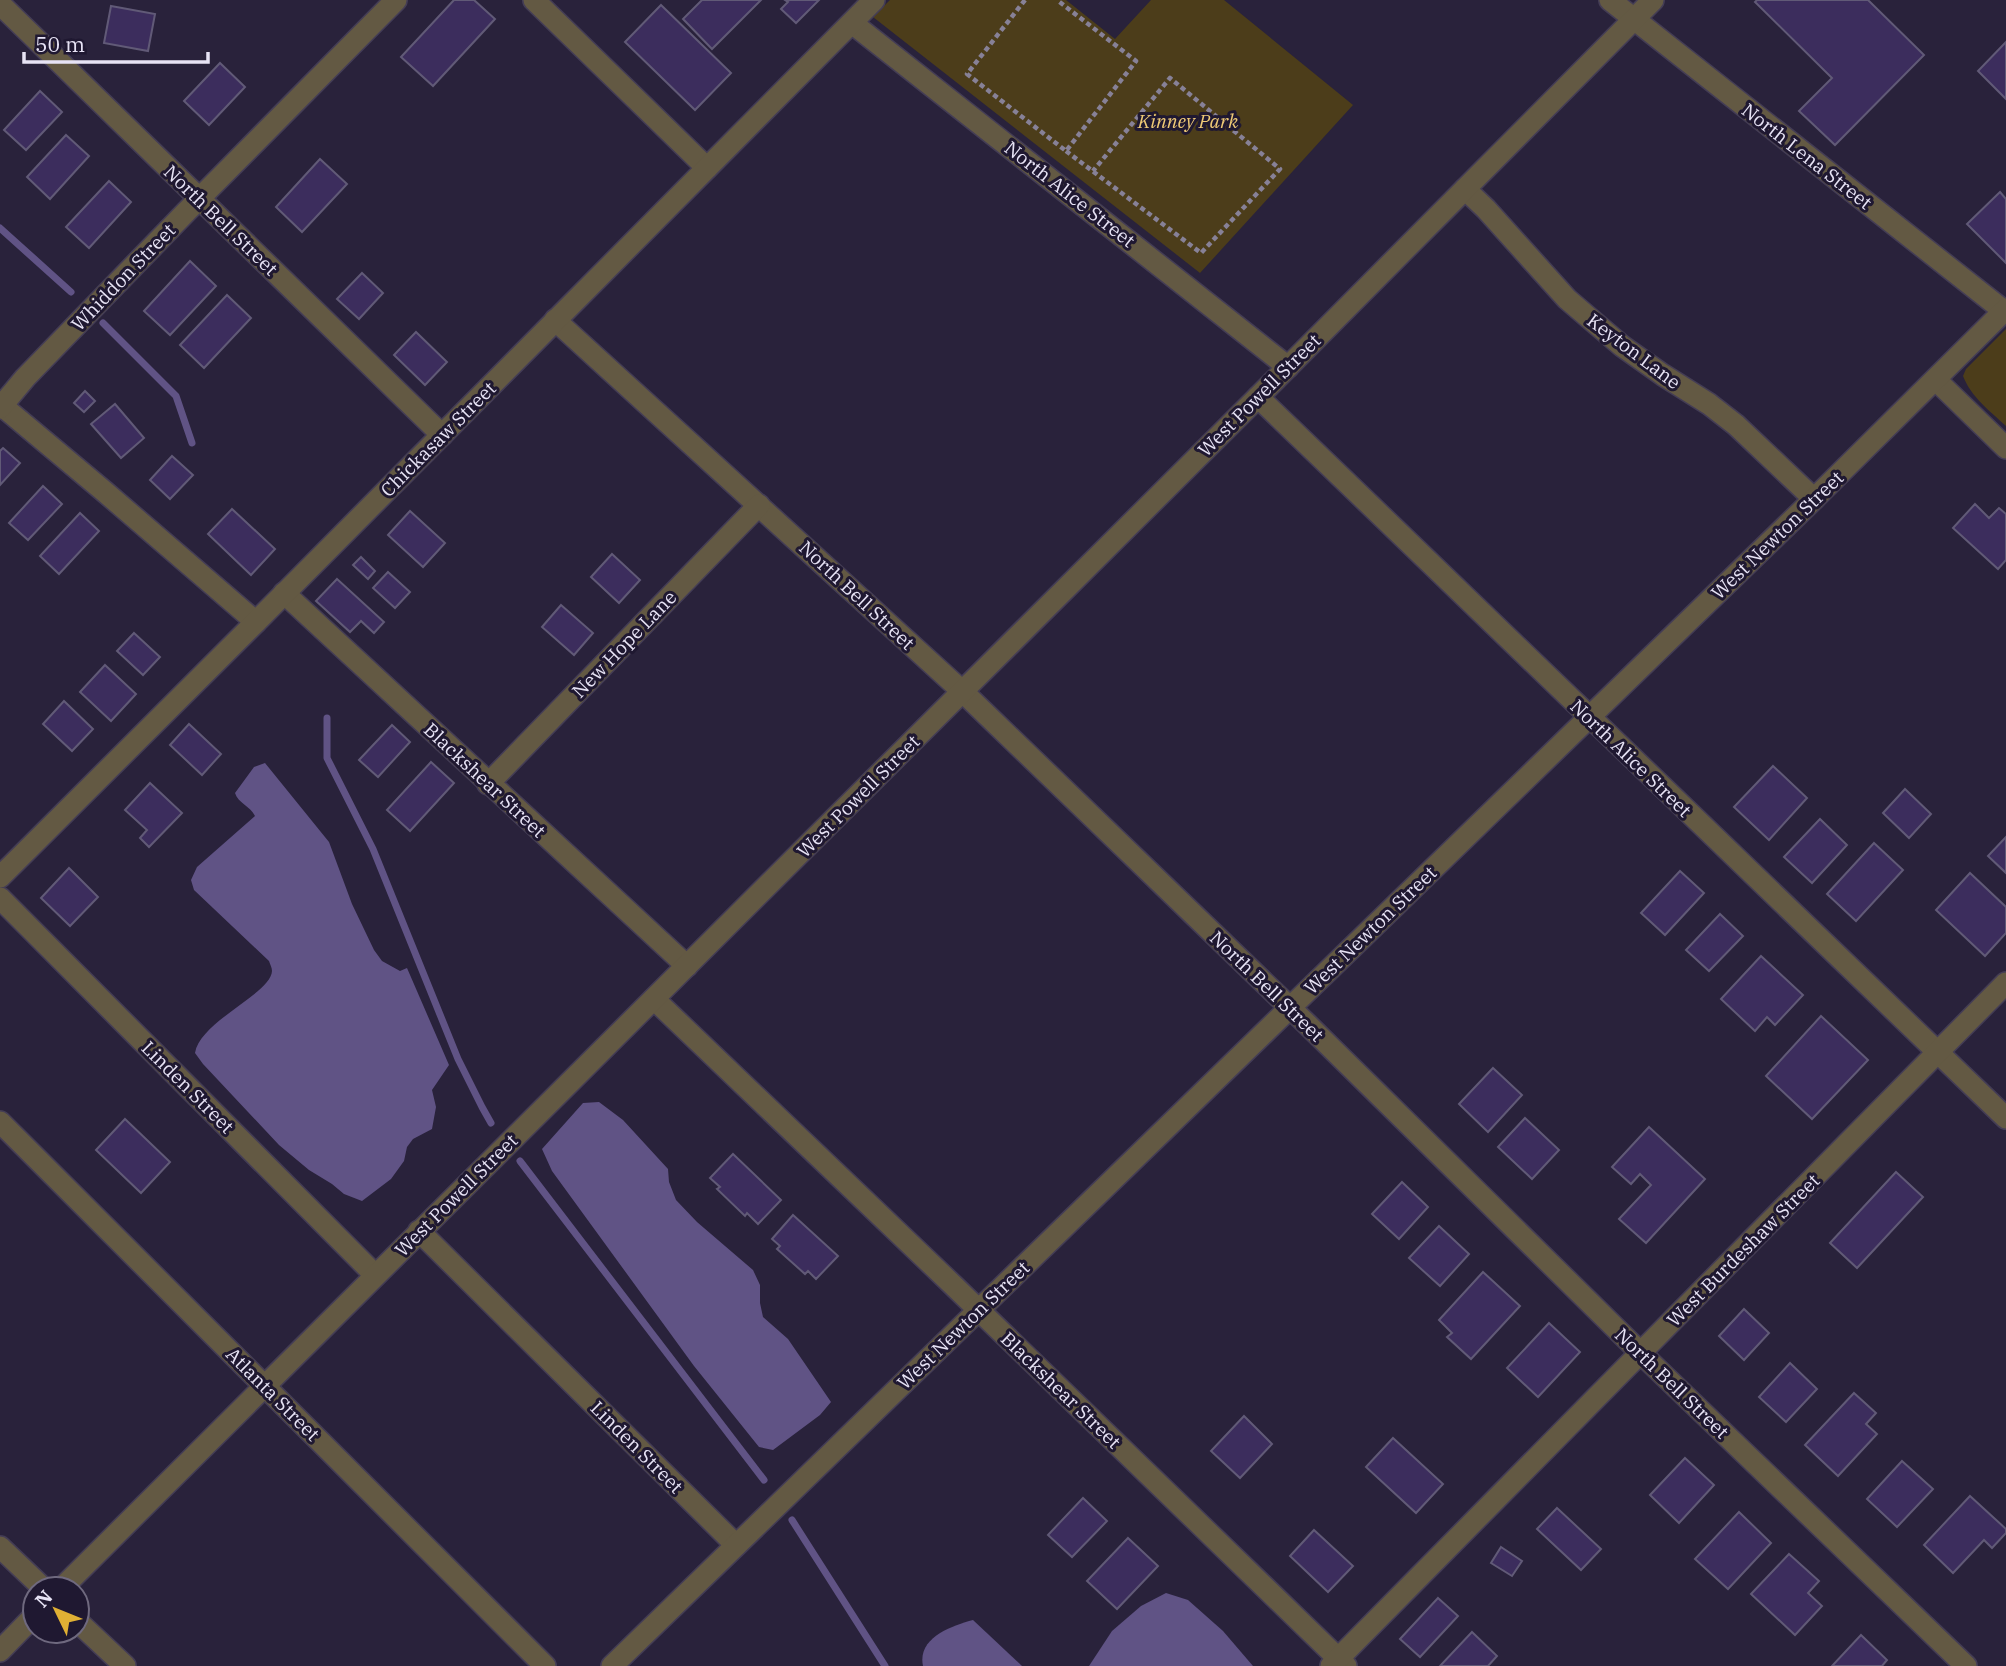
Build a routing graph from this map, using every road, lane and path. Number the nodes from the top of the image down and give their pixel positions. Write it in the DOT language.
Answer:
graph roads {
  1 [pos="396,0"];
  2 [pos="534,0"];
  3 [pos="874,0"];
  4 [pos="1026,0"];
  5 [pos="1057,0"];
  6 [pos="1610,0"];
  7 [pos="1653,0"];
  8 [pos="0,4"];
  9 [pos="1634,19"];
  10 [pos="852,23"];
  11 [pos="1066,151"];
  12 [pos="707,168"];
  13 [pos="1093,171"];
  14 [pos="1465,189"];
  15 [pos="199,199"];
  16 [pos="2005,310"];
  17 [pos="555,320"];
  18 [pos="1288,367"];
  19 [pos="1936,380"];
  20 [pos="1258,397"];
  21 [pos="1,406"];
  22 [pos="442,435"];
  23 [pos="2006,449"];
  24 [pos="1814,499"];
  25 [pos="759,505"];
  26 [pos="284,593"];
  27 [pos="256,622"];
  28 [pos="963,692"];
  29 [pos="1588,717"];
  30 [pos="488,783"];
  31 [pos="0,877"];
  32 [pos="0,898"];
  33 [pos="687,966"];
  34 [pos="2006,983"];
  35 [pos="654,999"];
  36 [pos="1290,1008"];
  37 [pos="1937,1052"];
  38 [pos="2006,1118"];
  39 [pos="0,1122"];
  40 [pos="419,1231"];
  41 [pos="375,1275"];
  42 [pos="979,1310"];
  43 [pos="1641,1353"];
  44 [pos="264,1386"];
  45 [pos="736,1545"];
  46 [pos="0,1547"];
  47 [pos="29,1575"];
  48 [pos="75,1575"];
  49 [pos="21,1629"];
  50 [pos="91,1634"];
  51 [pos="0,1651"];
  52 [pos="1339,1663"];
  53 [pos="125,1666"];
  54 [pos="545,1666"];
  55 [pos="612,1666"];
  56 [pos="1966,1666"];
  1 -- 15 [label="street, Whiddon Street"];
  2 -- 12 [label="street"];
  3 -- 10 [label="street, Chickasaw Street"];
  4 -- 11 [label="path"];
  5 -- 11 [label="path"];
  6 -- 9 [label="street, North Lena Street"];
  7 -- 9 [label="street, West Powell Street"];
  8 -- 15 [label="street, North Bell Street"];
  9 -- 14 [label="street, West Powell Street"];
  9 -- 16 [label="street, North Lena Street"];
  10 -- 12 [label="street, Chickasaw Street"];
  10 -- 18 [label="street, North Alice Street"];
  11 -- 13 [label="path"];
  12 -- 17 [label="street, Chickasaw Street"];
  13 -- 13 [label="path"];
  14 -- 18 [label="street, West Powell Street"];
  14 -- 24 [label="street, Keyton Lane"];
  15 -- 21 [label="street, Whiddon Street"];
  15 -- 22 [label="street, North Bell Street"];
  16 -- 19 [label="street, West Newton Street"];
  17 -- 22 [label="street, Chickasaw Street"];
  17 -- 25 [label="street, North Bell Street"];
  18 -- 20 [label="street, West Powell Street"];
  19 -- 23 [label="street"];
  19 -- 24 [label="street, West Newton Street"];
  20 -- 28 [label="street, West Powell Street"];
  20 -- 29 [label="street, North Alice Street"];
  21 -- 27 [label="street"];
  22 -- 26 [label="street, Chickasaw Street"];
  24 -- 29 [label="street, West Newton Street"];
  25 -- 28 [label="street, North Bell Street"];
  25 -- 30 [label="street, New Hope Lane"];
  26 -- 27 [label="street, Chickasaw Street"];
  26 -- 30 [label="street, Blackshear Street"];
  27 -- 31 [label="street, Chickasaw Street"];
  28 -- 33 [label="street, West Powell Street"];
  28 -- 36 [label="street, North Bell Street"];
  29 -- 36 [label="street, West Newton Street"];
  29 -- 37 [label="street, North Alice Street"];
  30 -- 33 [label="street, Blackshear Street"];
  32 -- 41 [label="street, Linden Street"];
  33 -- 35 [label="street, West Powell Street"];
  34 -- 37 [label="street, West Burdeshaw Street"];
  35 -- 40 [label="street, West Powell Street"];
  35 -- 42 [label="street, Blackshear Street"];
  36 -- 42 [label="street, West Newton Street"];
  36 -- 43 [label="street, North Bell Street"];
  37 -- 38 [label="street, North Alice Street"];
  37 -- 43 [label="street, West Burdeshaw Street"];
  39 -- 44 [label="street, Atlanta Street"];
  40 -- 41 [label="street, West Powell Street"];
  40 -- 45 [label="street, Linden Street"];
  41 -- 44 [label="street, West Powell Street"];
  42 -- 45 [label="street, West Newton Street"];
  42 -- 52 [label="street, Blackshear Street"];
  43 -- 52 [label="street, West Burdeshaw Street"];
  43 -- 56 [label="street, North Bell Street"];
  44 -- 48 [label="street, West Powell Street"];
  44 -- 54 [label="street, Atlanta Street"];
  45 -- 55 [label="street, West Newton Street"];
  46 -- 47 [label="street"];
  49 -- 51 [label="street"];
  50 -- 53 [label="street"];
}
